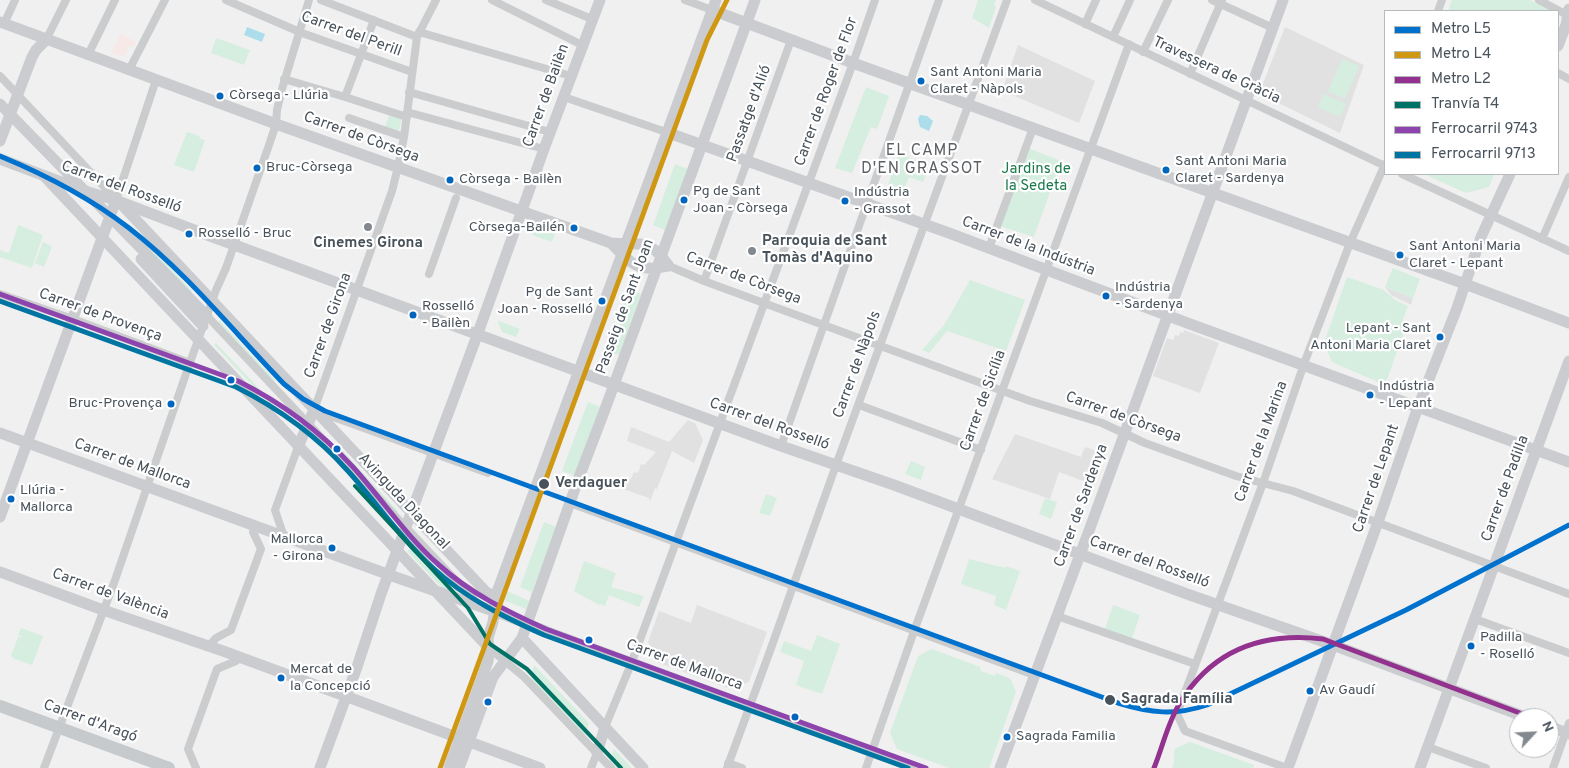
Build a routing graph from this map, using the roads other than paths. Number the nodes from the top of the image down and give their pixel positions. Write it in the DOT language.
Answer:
graph roads {
  1 [pos="15,0"];
  2 [pos="66,0"];
  3 [pos="115,0"];
  4 [pos="165,0"];
  5 [pos="226,0"];
  6 [pos="309,0"];
  7 [pos="322,0"];
  8 [pos="436,0"];
  9 [pos="492,0"];
  10 [pos="546,0"];
  11 [pos="600,0"];
  12 [pos="685,0"];
  13 [pos="755,0"];
  14 [pos="875,0"];
  15 [pos="939,0"];
  16 [pos="1007,0"];
  17 [pos="1036,0"];
  18 [pos="1096,0"];
  19 [pos="1130,0"];
  20 [pos="1168,0"];
  21 [pos="1212,0"];
  22 [pos="1283,0"];
  23 [pos="1539,0"];
  24 [pos="1222,2"];
  25 [pos="714,5"];
  26 [pos="1569,13"];
  27 [pos="593,18"];
  28 [pos="374,20"];
  29 [pos="2,23"];
  30 [pos="747,24"];
  31 [pos="1085,24"];
  32 [pos="1273,28"];
  33 [pos="299,31"];
  34 [pos="418,34"];
  35 [pos="1113,37"];
  36 [pos="46,40"];
  37 [pos="791,40"];
  38 [pos="1559,43"];
  39 [pos="1129,44"];
  40 [pos="582,45"];
  41 [pos="1143,52"];
  42 [pos="361,54"];
  43 [pos="88,55"];
  44 [pos="853,63"];
  45 [pos="129,70"];
  46 [pos="412,72"];
  47 [pos="1190,74"];
  48 [pos="0,76"];
  49 [pos="571,76"];
  50 [pos="284,79"];
  51 [pos="156,80"];
  52 [pos="909,84"];
  53 [pos="409,92"];
  54 [pos="17,95"];
  55 [pos="345,96"];
  56 [pos="564,97"];
  57 [pos="1246,100"];
  58 [pos="0,104"];
  59 [pos="968,104"];
  60 [pos="9,114"];
  61 [pos="407,114"];
  62 [pos="349,118"];
  63 [pos="276,124"];
  64 [pos="1032,128"];
  65 [pos="550,132"];
  66 [pos="666,132"];
  67 [pos="1,135"];
  68 [pos="404,137"];
  69 [pos="701,146"];
  70 [pos="1090,148"];
  71 [pos="544,149"];
  72 [pos="0,159"];
  73 [pos="747,161"];
  74 [pos="1384,165"];
  75 [pos="398,167"];
  76 [pos="1384,167"];
  77 [pos="1404,175"];
  78 [pos="1510,175"];
  79 [pos="44,176"];
  80 [pos="1569,177"];
  81 [pos="809,183"];
  82 [pos="85,191"];
  83 [pos="1213,194"];
  84 [pos="113,197"];
  85 [pos="456,198"];
  86 [pos="866,204"];
  87 [pos="521,211"];
  88 [pos="1490,215"];
  89 [pos="109,220"];
  90 [pos="925,224"];
  91 [pos="102,238"];
  92 [pos="1542,239"];
  93 [pos="1350,243"];
  94 [pos="235,245"];
  95 [pos="989,248"];
  96 [pos="624,249"];
  97 [pos="1569,251"];
  98 [pos="661,256"];
  99 [pos="668,266"];
  100 [pos="656,269"];
  101 [pos="1046,269"];
  102 [pos="429,274"];
  103 [pos="704,282"];
  104 [pos="1465,284"];
  105 [pos="357,289"];
  106 [pos="0,294"];
  107 [pos="213,300"];
  108 [pos="764,304"];
  109 [pos="1168,315"];
  110 [pos="73,319"];
  111 [pos="205,321"];
  112 [pos="1569,323"];
  113 [pos="824,325"];
  114 [pos="478,333"];
  115 [pos="198,340"];
  116 [pos="880,346"];
  117 [pos="1569,361"];
  118 [pos="190,363"];
  119 [pos="1304,365"];
  120 [pos="578,371"];
  121 [pos="614,384"];
  122 [pos="1002,390"];
  123 [pos="858,405"];
  124 [pos="1418,407"];
  125 [pos="314,410"];
  126 [pos="720,423"];
  127 [pos="309,424"];
  128 [pos="0,433"];
  129 [pos="1124,433"];
  130 [pos="27,443"];
  131 [pos="781,446"];
  132 [pos="298,447"];
  133 [pos="981,450"];
  134 [pos="1536,450"];
  135 [pos="434,453"];
  136 [pos="1569,462"];
  137 [pos="836,465"];
  138 [pos="488,473"];
  139 [pos="1263,482"];
  140 [pos="148,487"];
  141 [pos="570,503"];
  142 [pos="959,509"];
  143 [pos="411,512"];
  144 [pos="0,517"];
  145 [pos="1378,522"];
  146 [pos="406,527"];
  147 [pos="254,529"];
  148 [pos="284,536"];
  149 [pos="676,542"];
  150 [pos="397,551"];
  151 [pos="1080,554"];
  152 [pos="1494,566"];
  153 [pos="0,572"];
  154 [pos="388,574"];
  155 [pos="794,586"];
  156 [pos="435,592"];
  157 [pos="497,592"];
  158 [pos="1569,594"];
  159 [pos="1218,604"];
  160 [pos="481,608"];
  161 [pos="103,610"];
  162 [pos="494,615"];
  163 [pos="1057,616"];
  164 [pos="1475,618"];
  165 [pos="526,624"];
  166 [pos="914,631"];
  167 [pos="522,638"];
  168 [pos="212,642"];
  169 [pos="1333,645"];
  170 [pos="489,648"];
  171 [pos="1569,653"];
  172 [pos="237,659"];
  173 [pos="507,659"];
  174 [pos="631,664"];
  175 [pos="1195,664"];
  176 [pos="1034,675"];
  177 [pos="1450,688"];
  178 [pos="346,696"];
  179 [pos="0,706"];
  180 [pos="750,707"];
  181 [pos="1509,711"];
  182 [pos="605,727"];
  183 [pos="59,728"];
  184 [pos="1568,730"];
  185 [pos="464,740"];
  186 [pos="1428,746"];
  187 [pos="872,752"];
  188 [pos="597,753"];
  189 [pos="727,766"];
  190 [pos="165,767"];
  191 [pos="44,768"];
  192 [pos="196,768"];
  193 [pos="320,768"];
  194 [pos="449,768"];
  195 [pos="459,768"];
  196 [pos="540,768"];
  197 [pos="591,768"];
  198 [pos="611,768"];
  199 [pos="643,768"];
  200 [pos="742,768"];
  201 [pos="866,768"];
  202 [pos="916,768"];
  203 [pos="1000,768"];
  204 [pos="1287,768"];
  205 [pos="1420,768"];
  206 [pos="1486,768"];
  207 [pos="1553,768"];
  1 -- 29 [label="street"];
  2 -- 36 [label="street"];
  3 -- 43 [label="street"];
  4 -- 45 [label="street"];
  5 -- 33 [label="street, Carrer del Perill"];
  6 -- 33 [label="street"];
  7 -- 28 [label="street"];
  8 -- 34 [label="street, Carrer de Girona"];
  9 -- 40 [label="street"];
  10 -- 27 [label="street"];
  11 -- 27 [label="main road, Carrer de Bailèn"];
  12 -- 25 [label="street"];
  13 -- 30 [label="main road, Passeig de Sant Joan"];
  14 -- 44 [label="street, Carrer de Roger de Flor"];
  15 -- 52 [label="street"];
  16 -- 59 [label="street, Carrer de Nàpols"];
  17 -- 31 [label="street, Travessera de Gràcia"];
  18 -- 31 [label="street"];
  19 -- 35 [label="street"];
  20 -- 41 [label="street"];
  21 -- 24 [label="street"];
  22 -- 32 [label="main road, Carrer de Sardenya"];
  23 -- 26 [label="street"];
  24 -- 32 [label="street"];
  24 -- 47 [label="street"];
  25 -- 30 [label="main road"];
  25 -- 66 [label="main road, Passeig de Sant Joan"];
  26 -- 38 [label="main road"];
  27 -- 40 [label="main road, Carrer de Bailèn"];
  28 -- 34 [label="street"];
  28 -- 42 [label="street"];
  29 -- 36 [label="main road, Carrer de Còrsega"];
  30 -- 37 [label="main road"];
  30 -- 69 [label="main road, Passeig de Sant Joan"];
  31 -- 35 [label="street, Travessera de Gràcia"];
  32 -- 57 [label="main road, Carrer de Sardenya"];
  33 -- 42 [label="street, Carrer del Perill"];
  33 -- 50 [label="street"];
  34 -- 46 [label="street, Carrer de Girona"];
  34 -- 49 [label="street"];
  35 -- 39 [label="street, Travessera de Gràcia"];
  36 -- 43 [label="main road, Carrer de Còrsega"];
  36 -- 54 [label="main road"];
  37 -- 44 [label="main road"];
  37 -- 73 [label="street, Passatge d'Alió"];
  39 -- 41 [label="street, Travessera de Gràcia"];
  39 -- 70 [label="street, Carrer de Sicília"];
  40 -- 49 [label="main road, Carrer de Bailèn"];
  41 -- 47 [label="street, Travessera de Gràcia"];
  42 -- 46 [label="street, Carrer del Perill"];
  42 -- 55 [label="street"];
  43 -- 45 [label="main road, Carrer de Còrsega"];
  44 -- 52 [label="main road"];
  44 -- 81 [label="street, Carrer de Roger de Flor"];
  45 -- 51 [label="main road, Carrer de Còrsega"];
  46 -- 53 [label="street, Carrer de Girona"];
  47 -- 57 [label="street, Travessera de Gràcia"];
  48 -- 54 [label="street"];
  49 -- 56 [label="main road, Carrer de Bailèn"];
  50 -- 55 [label="street"];
  50 -- 63 [label="street"];
  51 -- 63 [label="main road, Carrer de Còrsega"];
  51 -- 84 [label="street"];
  52 -- 59 [label="main road"];
  52 -- 86 [label="street"];
  53 -- 61 [label="street, Carrer de Girona"];
  53 -- 65 [label="street"];
  54 -- 60 [label="main road"];
  54 -- 84 [label="street"];
  55 -- 61 [label="street"];
  56 -- 65 [label="main road, Carrer de Bailèn"];
  56 -- 66 [label="street"];
  57 -- 74 [label="street, Travessera de Gràcia"];
  57 -- 83 [label="main road, Carrer de Sardenya"];
  58 -- 60 [label="main road, Avinguda Diagonal"];
  59 -- 64 [label="main road"];
  59 -- 90 [label="street, Carrer de Nàpols"];
  60 -- 67 [label="main road"];
  60 -- 82 [label="main road, Avinguda Diagonal"];
  61 -- 68 [label="street, Carrer de Girona"];
  61 -- 71 [label="street"];
  62 -- 68 [label="street"];
  63 -- 75 [label="main road, Carrer de Còrsega"];
  63 -- 94 [label="street"];
  64 -- 70 [label="main road"];
  64 -- 95 [label="street"];
  65 -- 71 [label="main road, Carrer de Bailèn"];
  66 -- 69 [label="main road, Carrer de la Indústria"];
  66 -- 96 [label="main road, Passeig de Sant Joan"];
  68 -- 75 [label="street, Carrer de Girona"];
  69 -- 73 [label="main road, Carrer de la Indústria"];
  69 -- 98 [label="main road, Passeig de Sant Joan"];
  70 -- 83 [label="main road"];
  70 -- 101 [label="street, Carrer de Sicília"];
  71 -- 87 [label="main road, Carrer de Bailèn"];
  72 -- 79 [label="main road, Carrer del Rosselló"];
  73 -- 81 [label="main road, Carrer de la Indústria"];
  73 -- 103 [label="street, Passatge d'Alió"];
  75 -- 87 [label="main road, Carrer de Còrsega"];
  75 -- 105 [label="street, Carrer de Girona"];
  76 -- 93 [label="street, Carrer de la Marina"];
  77 -- 88 [label="street"];
  78 -- 88 [label="main road, Carrer de Lepant"];
  79 -- 82 [label="main road, Carrer del Rosselló"];
  79 -- 91 [label="main road"];
  80 -- 92 [label="street"];
  81 -- 86 [label="main road, Carrer de la Indústria"];
  81 -- 108 [label="street, Carrer de Roger de Flor"];
  82 -- 84 [label="main road, Carrer del Rosselló"];
  82 -- 89 [label="main road, Avinguda Diagonal"];
  83 -- 93 [label="main road"];
  83 -- 109 [label="main road, Carrer de Sardenya"];
  84 -- 89 [label="main road"];
  84 -- 94 [label="main road, Carrer del Rosselló"];
  84 -- 107 [label="main road"];
  85 -- 102 [label="street"];
  86 -- 90 [label="main road, Carrer de la Indústria"];
  86 -- 113 [label="street"];
  87 -- 96 [label="main road, Carrer de Còrsega"];
  87 -- 114 [label="main road, Carrer de Bailèn"];
  88 -- 92 [label="street"];
  88 -- 104 [label="main road, Carrer de Lepant"];
  89 -- 91 [label="main road"];
  89 -- 111 [label="main road, Avinguda Diagonal"];
  90 -- 95 [label="main road, Carrer de la Indústria"];
  90 -- 116 [label="street, Carrer de Nàpols"];
  91 -- 110 [label="main road"];
  91 -- 115 [label="main road"];
  92 -- 97 [label="street"];
  93 -- 104 [label="main road"];
  93 -- 119 [label="street, Carrer de la Marina"];
  94 -- 105 [label="main road, Carrer del Rosselló"];
  94 -- 107 [label="street"];
  95 -- 101 [label="main road, Carrer de la Indústria"];
  96 -- 98 [label="main road, Carrer de Còrsega"];
  96 -- 100 [label="main road"];
  96 -- 120 [label="main road, Passeig de Sant Joan"];
  98 -- 99 [label="main road"];
  98 -- 100 [label="main road, Passeig de Sant Joan"];
  99 -- 100 [label="main road"];
  99 -- 103 [label="street, Carrer de Còrsega"];
  100 -- 121 [label="main road, Passeig de Sant Joan"];
  101 -- 109 [label="main road, Carrer de la Indústria"];
  101 -- 122 [label="street, Carrer de Sicília"];
  103 -- 108 [label="street, Carrer de Còrsega"];
  104 -- 112 [label="main road"];
  104 -- 124 [label="main road, Carrer de Lepant"];
  105 -- 114 [label="main road, Carrer del Rosselló"];
  105 -- 125 [label="street, Carrer de Girona"];
  106 -- 110 [label="street, Carrer de Provença"];
  107 -- 111 [label="street"];
  107 -- 125 [label="main road"];
  108 -- 113 [label="street, Carrer de Còrsega"];
  108 -- 126 [label="street, Carrer de Roger de Flor"];
  109 -- 119 [label="main road, Carrer de la Indústria"];
  109 -- 129 [label="main road, Carrer de Sardenya"];
  110 -- 118 [label="street, Carrer de Provença"];
  110 -- 130 [label="main road"];
  111 -- 115 [label="street"];
  111 -- 127 [label="street, Avinguda Diagonal"];
  113 -- 116 [label="street, Carrer de Còrsega"];
  113 -- 131 [label="street"];
  114 -- 120 [label="main road, Carrer del Rosselló"];
  114 -- 135 [label="main road, Carrer de Bailèn"];
  115 -- 118 [label="street"];
  115 -- 132 [label="main road"];
  116 -- 122 [label="street, Carrer de Còrsega"];
  116 -- 123 [label="street, Carrer de Nàpols"];
  117 -- 134 [label="main road, Carrer de Padilla"];
  118 -- 140 [label="street"];
  119 -- 124 [label="main road, Carrer de la Indústria"];
  119 -- 139 [label="street, Carrer de la Marina"];
  120 -- 121 [label="main road, Carrer del Rosselló"];
  120 -- 157 [label="main road, Passeig de Sant Joan"];
  121 -- 126 [label="main road, Carrer del Rosselló"];
  121 -- 141 [label="main road, Passeig de Sant Joan"];
  122 -- 129 [label="street, Carrer de Còrsega"];
  122 -- 133 [label="street, Carrer de Sicília"];
  123 -- 133 [label="street"];
  123 -- 137 [label="street, Carrer de Nàpols"];
  124 -- 134 [label="main road, Carrer de la Indústria"];
  124 -- 145 [label="main road, Carrer de Lepant"];
  125 -- 127 [label="main road"];
  125 -- 135 [label="street"];
  125 -- 143 [label="main road"];
  126 -- 131 [label="main road, Carrer del Rosselló"];
  126 -- 149 [label="street, Carrer de Roger de Flor"];
  127 -- 132 [label="main road"];
  127 -- 146 [label="street, Avinguda Diagonal"];
  128 -- 130 [label="main road, Carrer de Mallorca"];
  129 -- 139 [label="street, Carrer de Còrsega"];
  129 -- 151 [label="main road, Carrer de Sardenya"];
  130 -- 140 [label="main road, Carrer de Mallorca"];
  130 -- 144 [label="main road"];
  131 -- 137 [label="main road, Carrer del Rosselló"];
  132 -- 148 [label="street"];
  132 -- 150 [label="main road"];
  133 -- 142 [label="street, Carrer de Sicília"];
  134 -- 136 [label="main road, Carrer de la Indústria"];
  134 -- 152 [label="main road, Carrer de Padilla"];
  135 -- 138 [label="street"];
  135 -- 143 [label="main road, Carrer de Bailèn"];
  137 -- 142 [label="main road, Carrer del Rosselló"];
  137 -- 155 [label="street, Carrer de Nàpols"];
  139 -- 145 [label="street, Carrer de Còrsega"];
  139 -- 159 [label="street, Carrer de la Marina"];
  140 -- 147 [label="main road, Carrer de Mallorca"];
  140 -- 161 [label="street"];
  141 -- 149 [label="street"];
  141 -- 165 [label="main road, Passeig de Sant Joan"];
  142 -- 151 [label="main road, Carrer del Rosselló"];
  142 -- 166 [label="street, Carrer de Sicília"];
  143 -- 146 [label="main road, Carrer de Bailèn"];
  143 -- 157 [label="main road"];
  145 -- 152 [label="street, Carrer de Còrsega"];
  145 -- 169 [label="main road, Carrer de Lepant"];
  146 -- 150 [label="main road, Carrer de Bailèn"];
  146 -- 160 [label="street, Avinguda Diagonal"];
  147 -- 148 [label="main road, Carrer de Mallorca"];
  147 -- 168 [label="street"];
  148 -- 154 [label="main road, Carrer de Mallorca"];
  149 -- 155 [label="street"];
  149 -- 174 [label="street, Carrer de Roger de Flor"];
  150 -- 154 [label="main road, Carrer de Bailèn"];
  150 -- 156 [label="main road"];
  151 -- 159 [label="main road, Carrer del Rosselló"];
  151 -- 163 [label="main road, Carrer de Sardenya"];
  152 -- 158 [label="street, Carrer de Còrsega"];
  152 -- 164 [label="main road, Carrer de Padilla"];
  153 -- 161 [label="main road, Carrer de València"];
  154 -- 156 [label="main road, Carrer de Mallorca"];
  154 -- 178 [label="main road, Carrer de Bailèn"];
  155 -- 166 [label="street"];
  155 -- 180 [label="street, Carrer de Nàpols"];
  156 -- 160 [label="main road, Carrer de Mallorca"];
  156 -- 170 [label="main road"];
  157 -- 162 [label="main road, Passeig de Sant Joan"];
  159 -- 169 [label="main road, Carrer del Rosselló"];
  159 -- 175 [label="street, Carrer de la Marina"];
  160 -- 162 [label="main road"];
  161 -- 168 [label="main road, Carrer de València"];
  161 -- 183 [label="street"];
  162 -- 165 [label="main road, Carrer de Mallorca"];
  162 -- 170 [label="main road, Passeig de Sant Joan"];
  163 -- 175 [label="street"];
  163 -- 176 [label="main road, Carrer de Sardenya"];
  164 -- 171 [label="street"];
  164 -- 177 [label="main road, Carrer de Padilla"];
  165 -- 167 [label="main road, Passeig de Sant Joan"];
  165 -- 174 [label="main road, Carrer de Mallorca"];
  166 -- 176 [label="street"];
  166 -- 187 [label="street, Carrer de Sicília"];
  167 -- 173 [label="main road, Passeig de Sant Joan"];
  167 -- 182 [label="main road"];
  168 -- 172 [label="main road, Carrer de València"];
  169 -- 177 [label="main road, Carrer del Rosselló"];
  169 -- 204 [label="main road, Carrer de Lepant"];
  170 -- 173 [label="street"];
  170 -- 185 [label="main road"];
  172 -- 178 [label="main road, Carrer de València"];
  172 -- 192 [label="street"];
  173 -- 185 [label="main road"];
  173 -- 188 [label="street"];
  174 -- 180 [label="main road, Carrer de Mallorca"];
  174 -- 182 [label="street, Carrer de Roger de Flor"];
  175 -- 204 [label="street, Carrer de la Marina"];
  176 -- 203 [label="main road, Carrer de Sardenya"];
  177 -- 181 [label="main road, Carrer del Rosselló"];
  177 -- 186 [label="main road, Carrer de Padilla"];
  178 -- 185 [label="main road, Carrer de València"];
  178 -- 193 [label="main road, Carrer de Bailèn"];
  179 -- 183 [label="main road, Carrer d'Aragó"];
  180 -- 187 [label="main road, Carrer de Mallorca"];
  180 -- 189 [label="street, Carrer de Nàpols"];
  182 -- 188 [label="main road"];
  182 -- 199 [label="main road"];
  183 -- 190 [label="main road, Carrer d'Aragó"];
  183 -- 191 [label="street"];
  184 -- 207 [label="street"];
  185 -- 194 [label="main road"];
  185 -- 195 [label="main road"];
  185 -- 196 [label="main road, Carrer de València"];
  186 -- 205 [label="main road, Carrer de Padilla"];
  186 -- 206 [label="street"];
  187 -- 201 [label="street, Carrer de Sicília"];
  187 -- 202 [label="main road, Carrer de Mallorca"];
  188 -- 197 [label="street"];
  188 -- 198 [label="street"];
  189 -- 200 [label="street"];
}
